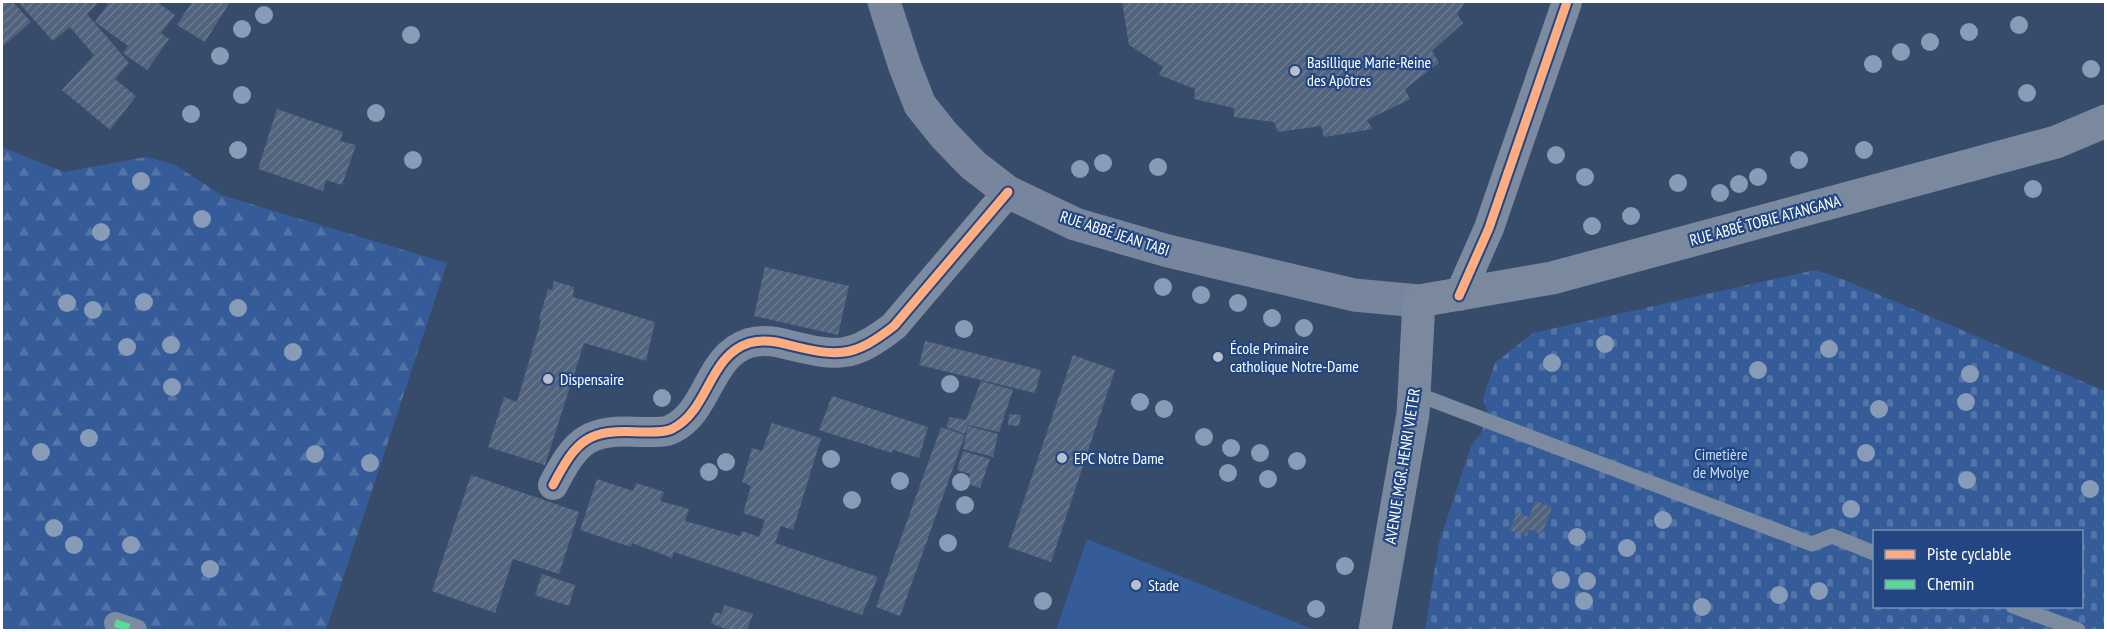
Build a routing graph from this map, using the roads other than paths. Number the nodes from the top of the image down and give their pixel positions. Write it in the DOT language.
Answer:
graph roads {
  1 [pos="884,2"];
  2 [pos="1567,2"];
  3 [pos="2106,121"];
  4 [pos="1008,192"];
  5 [pos="1459,296"];
  6 [pos="1419,301"];
  7 [pos="1414,393"];
  8 [pos="553,485"];
  9 [pos="1873,552"];
  10 [pos="2018,608"];
  11 [pos="1375,630"];
  12 [pos="2078,630"];
  1 -- 4 [label="main road, RUE ABBÉ JEAN TABI"];
  2 -- 5 [label="street"];
  3 -- 5 [label="main road, RUE ABBÉ TOBIE ATANGANA"];
  4 -- 6 [label="main road, RUE ABBÉ JEAN TABI"];
  4 -- 8 [label="street"];
  5 -- 6 [label="main road, RUE ABBÉ TOBIE ATANGANA"];
  6 -- 7 [label="main road, AVENUE MGR. HENRI VIETER"];
  7 -- 9 [label="lane"];
  7 -- 11 [label="main road, AVENUE MGR. HENRI VIETER"];
  10 -- 12 [label="lane"];
}
